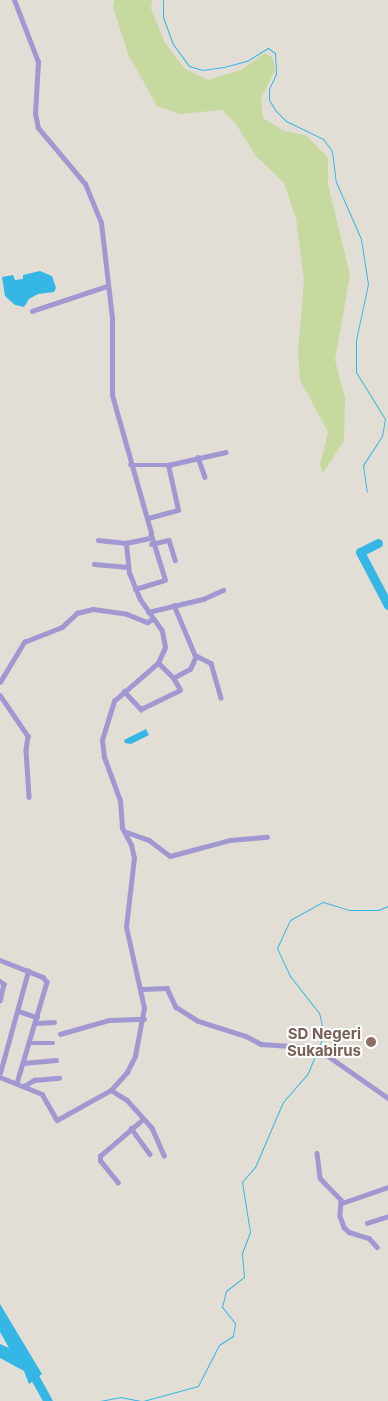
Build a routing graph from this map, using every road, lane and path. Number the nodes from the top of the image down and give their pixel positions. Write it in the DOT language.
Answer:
graph roads {
  1 [pos="14,0"];
  2 [pos="107,286"];
  3 [pos="32,311"];
  4 [pos="226,452"];
  5 [pos="198,457"];
  6 [pos="130,465"];
  7 [pos="168,465"];
  8 [pos="204,477"];
  9 [pos="148,518"];
  10 [pos="151,536"];
  11 [pos="98,540"];
  12 [pos="126,543"];
  13 [pos="152,544"];
  14 [pos="175,560"];
  15 [pos="94,564"];
  16 [pos="128,567"];
  17 [pos="135,589"];
  18 [pos="222,590"];
  19 [pos="174,605"];
  20 [pos="148,612"];
  21 [pos="154,619"];
  22 [pos="196,656"];
  23 [pos="158,663"];
  24 [pos="173,678"];
  25 [pos="0,682"];
  26 [pos="124,691"];
  27 [pos="0,694"];
  28 [pos="221,698"];
  29 [pos="30,797"];
  30 [pos="123,831"];
  31 [pos="267,837"];
  32 [pos="0,960"];
  33 [pos="28,971"];
  34 [pos="0,981"];
  35 [pos="142,989"];
  36 [pos="0,1001"];
  37 [pos="18,1011"];
  38 [pos="36,1017"];
  39 [pos="144,1018"];
  40 [pos="54,1022"];
  41 [pos="35,1023"];
  42 [pos="60,1034"];
  43 [pos="29,1043"];
  44 [pos="53,1043"];
  45 [pos="56,1060"];
  46 [pos="23,1063"];
  47 [pos="0,1073"];
  48 [pos="0,1077"];
  49 [pos="59,1078"];
  50 [pos="17,1083"];
  51 [pos="24,1086"];
  52 [pos="110,1090"];
  53 [pos="388,1098"];
  54 [pos="142,1120"];
  55 [pos="131,1128"];
  56 [pos="317,1153"];
  57 [pos="150,1154"];
  58 [pos="164,1155"];
  59 [pos="118,1183"];
  60 [pos="388,1187"];
  61 [pos="342,1203"];
  62 [pos="388,1216"];
  63 [pos="367,1223"];
  64 [pos="377,1248"];
  1 -- 2 [label="street"];
  2 -- 3 [label="street"];
  2 -- 6 [label="street"];
  4 -- 5 [label="street"];
  5 -- 7 [label="street"];
  5 -- 8 [label="street"];
  6 -- 7 [label="street"];
  6 -- 9 [label="street"];
  7 -- 9 [label="street"];
  9 -- 10 [label="street"];
  10 -- 12 [label="street"];
  10 -- 13 [label="street"];
  11 -- 12 [label="street"];
  12 -- 16 [label="street"];
  13 -- 14 [label="street"];
  13 -- 17 [label="street"];
  15 -- 16 [label="street"];
  16 -- 17 [label="street"];
  17 -- 20 [label="street"];
  18 -- 19 [label="street"];
  19 -- 20 [label="street"];
  19 -- 22 [label="street"];
  20 -- 21 [label="street"];
  21 -- 23 [label="street"];
  21 -- 25 [label="street"];
  22 -- 24 [label="street"];
  22 -- 28 [label="street"];
  23 -- 24 [label="street"];
  23 -- 26 [label="street"];
  24 -- 26 [label="street"];
  26 -- 30 [label="street"];
  27 -- 29 [label="street"];
  30 -- 31 [label="street"];
  30 -- 35 [label="street"];
  32 -- 33 [label="street"];
  33 -- 37 [label="street"];
  33 -- 38 [label="street"];
  34 -- 36 [label="street"];
  35 -- 39 [label="street"];
  35 -- 53 [label="street"];
  37 -- 38 [label="street"];
  37 -- 47 [label="street"];
  38 -- 41 [label="street"];
  39 -- 42 [label="street"];
  39 -- 52 [label="street"];
  40 -- 41 [label="street"];
  41 -- 43 [label="street"];
  43 -- 44 [label="street"];
  43 -- 46 [label="street"];
  45 -- 46 [label="street"];
  46 -- 50 [label="street"];
  48 -- 50 [label="street"];
  49 -- 51 [label="street"];
  50 -- 51 [label="street"];
  51 -- 52 [label="street"];
  52 -- 54 [label="street"];
  54 -- 55 [label="street"];
  54 -- 58 [label="street"];
  55 -- 57 [label="street"];
  55 -- 59 [label="street"];
  56 -- 61 [label="street"];
  60 -- 61 [label="street"];
  61 -- 64 [label="street"];
  62 -- 63 [label="street"];
}
